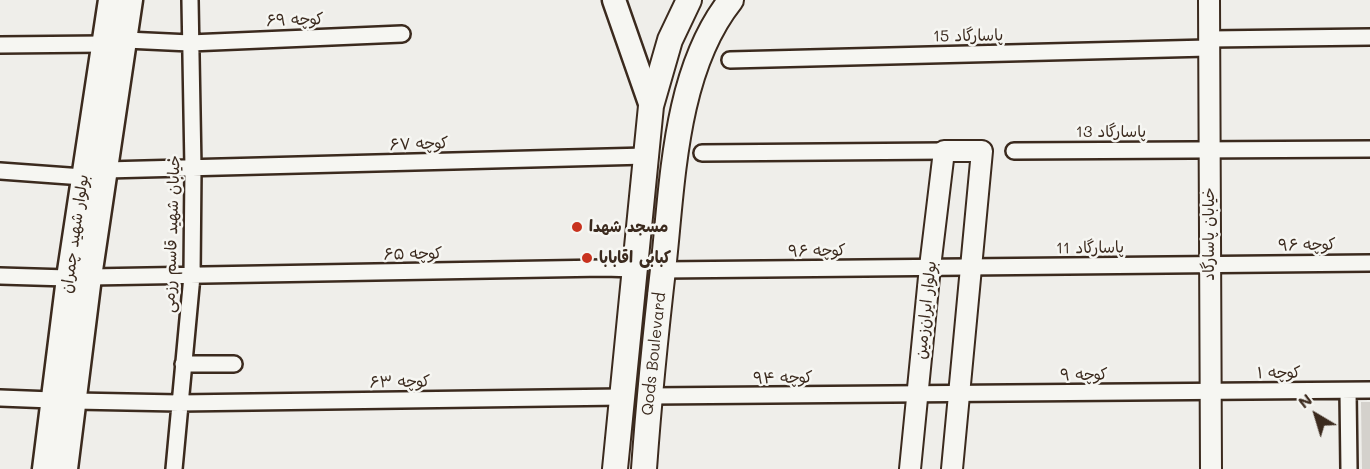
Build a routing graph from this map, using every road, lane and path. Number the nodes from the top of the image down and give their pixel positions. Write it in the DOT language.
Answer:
graph roads {
  1 [pos="110,0"];
  2 [pos="132,0"];
  3 [pos="190,0"];
  4 [pos="614,0"];
  5 [pos="689,0"];
  6 [pos="732,0"];
  7 [pos="1209,0"];
  8 [pos="402,34"];
  9 [pos="1370,37"];
  10 [pos="126,40"];
  11 [pos="190,43"];
  12 [pos="1209,43"];
  13 [pos="103,44"];
  14 [pos="0,45"];
  15 [pos="730,60"];
  16 [pos="651,106"];
  17 [pos="1370,148"];
  18 [pos="1208,150"];
  19 [pos="944,151"];
  20 [pos="1014,151"];
  21 [pos="702,153"];
  22 [pos="646,156"];
  23 [pos="193,168"];
  24 [pos="106,170"];
  25 [pos="0,171"];
  26 [pos="83,177"];
  27 [pos="1370,263"];
  28 [pos="1209,265"];
  29 [pos="930,267"];
  30 [pos="971,267"];
  31 [pos="635,269"];
  32 [pos="663,270"];
  33 [pos="0,276"];
  34 [pos="192,276"];
  35 [pos="79,277"];
  36 [pos="183,364"];
  37 [pos="234,364"];
  38 [pos="1370,390"];
  39 [pos="1348,391"];
  40 [pos="1210,392"];
  41 [pos="917,394"];
  42 [pos="959,394"];
  43 [pos="650,396"];
  44 [pos="0,398"];
  45 [pos="622,398"];
  46 [pos="52,400"];
  47 [pos="75,401"];
  48 [pos="179,403"];
  49 [pos="44,469"];
  50 [pos="66,469"];
  51 [pos="174,469"];
  52 [pos="615,469"];
  53 [pos="644,469"];
  54 [pos="910,469"];
  55 [pos="952,469"];
  56 [pos="1211,469"];
  57 [pos="1349,469"];
  1 -- 13 [label="main road, بولوار شهید چمران"];
  2 -- 10 [label="main road, بولوار شهید چمران"];
  3 -- 11 [label="street, خیابان شهید قاسم رزمی"];
  4 -- 16 [label="main road"];
  5 -- 16 [label="main road, Qods Boulevard"];
  6 -- 32 [label="main road, Qods Boulevard"];
  7 -- 12 [label="street, خیابان پاسارگاد"];
  8 -- 11 [label="street, کوچه ۶۹"];
  9 -- 12 [label="street, پاسارگاد 15"];
  10 -- 11 [label="street, کوچه ۶۹"];
  10 -- 24 [label="main road, بولوار شهید چمران"];
  11 -- 23 [label="street, خیابان شهید قاسم رزمی"];
  12 -- 15 [label="street, پاسارگاد 15"];
  12 -- 18 [label="street, خیابان پاسارگاد"];
  13 -- 14 [label="street"];
  13 -- 26 [label="main road, بولوار شهید چمران"];
  16 -- 22 [label="main road, Qods Boulevard"];
  17 -- 18 [label="street, پاسارگاد 13"];
  18 -- 20 [label="street, پاسارگاد 13"];
  18 -- 28 [label="street, خیابان پاسارگاد"];
  19 -- 21 [label="street"];
  19 -- 29 [label="street, بولوار ایران‌زمین"];
  19 -- 30 [label="street"];
  22 -- 23 [label="street, کوچه ۶۷"];
  22 -- 31 [label="main road, Qods Boulevard"];
  23 -- 24 [label="street, کوچه ۶۷"];
  23 -- 34 [label="street, خیابان شهید قاسم رزمی"];
  24 -- 35 [label="main road, بولوار شهید چمران"];
  25 -- 26 [label="street"];
  26 -- 35 [label="main road, بولوار شهید چمران"];
  27 -- 28 [label="street, کوچه ۹۶"];
  28 -- 30 [label="street, پاسارگاد 11"];
  28 -- 40 [label="street, خیابان پاسارگاد"];
  29 -- 30 [label="street, کوچه ۹۶"];
  29 -- 32 [label="street, کوچه ۹۶"];
  29 -- 41 [label="street, بولوار ایران‌زمین"];
  30 -- 42 [label="street"];
  31 -- 34 [label="street, کوچه ۶۵"];
  31 -- 45 [label="main road, Qods Boulevard"];
  32 -- 43 [label="main road, Qods Boulevard"];
  33 -- 35 [label="street, کوچه ۶۵"];
  34 -- 35 [label="street, کوچه ۶۵"];
  34 -- 36 [label="street, خیابان شهید قاسم رزمی"];
  35 -- 46 [label="main road, بولوار شهید چمران"];
  35 -- 47 [label="main road, بولوار شهید چمران"];
  36 -- 37 [label="street"];
  36 -- 48 [label="street, خیابان شهید قاسم رزمی"];
  38 -- 39 [label="street, کوچه ۱"];
  39 -- 40 [label="street, کوچه ۱"];
  39 -- 57 [label="street"];
  40 -- 42 [label="street, کوچه ۹"];
  40 -- 56 [label="street, خیابان پاسارگاد"];
  41 -- 42 [label="street, کوچه ۹"];
  41 -- 43 [label="street, کوچه ۹۴"];
  41 -- 54 [label="street, بولوار ایران‌زمین"];
  42 -- 55 [label="street"];
  43 -- 53 [label="main road, Qods Boulevard"];
  44 -- 46 [label="street"];
  45 -- 48 [label="street, کوچه ۶۳"];
  45 -- 52 [label="main road, Qods Boulevard"];
  46 -- 49 [label="main road, بولوار شهید چمران"];
  47 -- 48 [label="street, کوچه ۶۳"];
  47 -- 50 [label="main road, بولوار شهید چمران"];
  48 -- 51 [label="street, خیابان شهید قاسم رزمی"];
}
